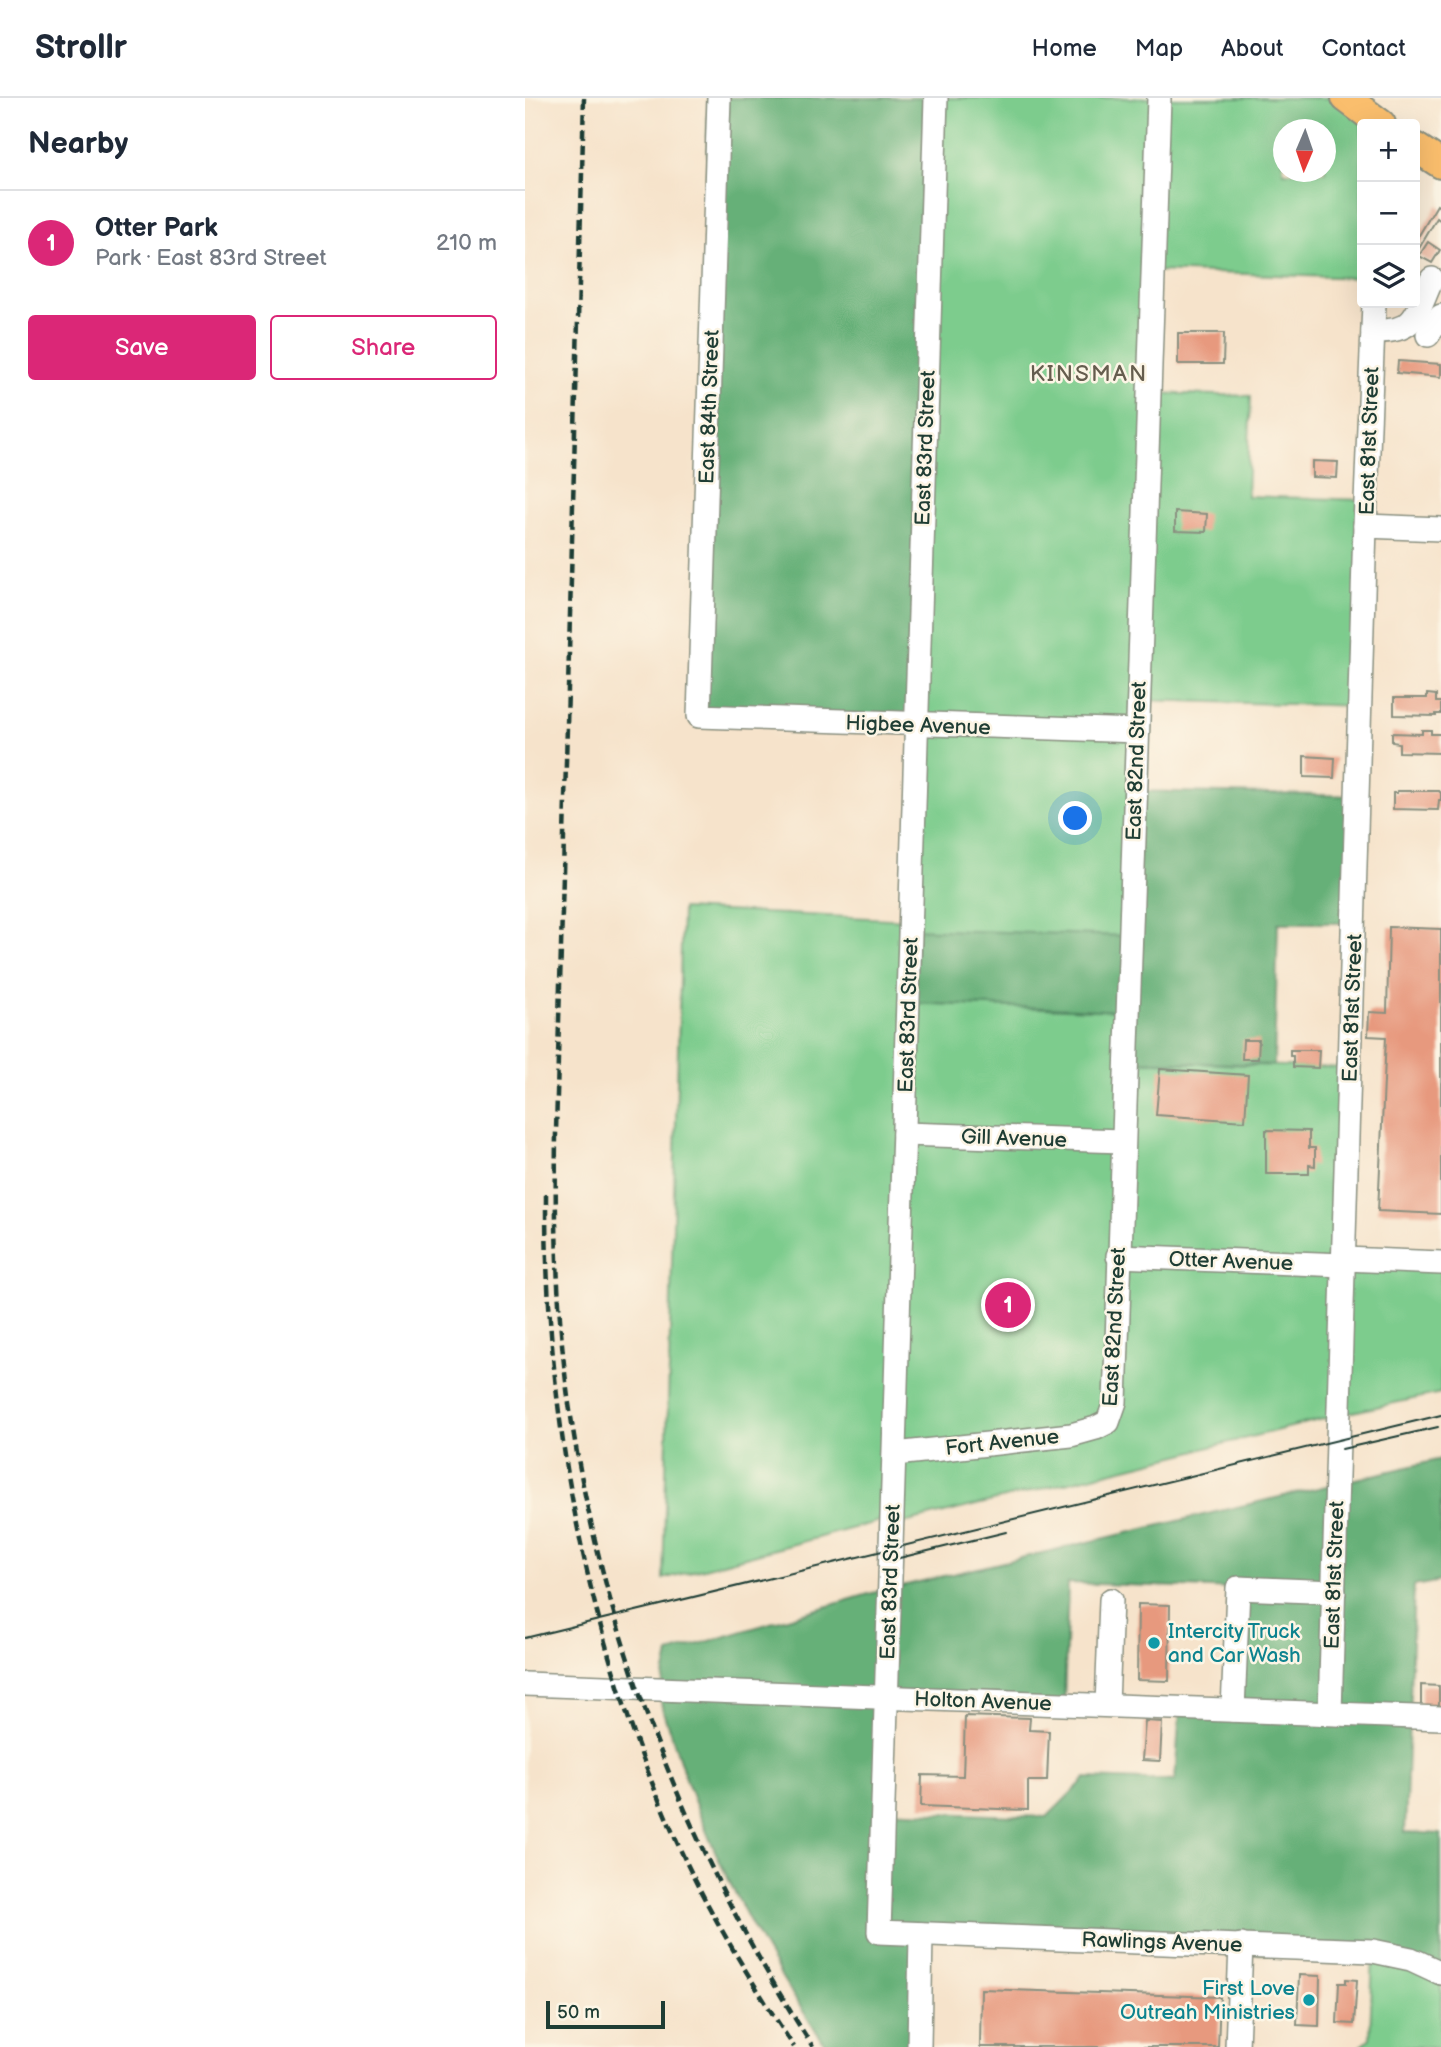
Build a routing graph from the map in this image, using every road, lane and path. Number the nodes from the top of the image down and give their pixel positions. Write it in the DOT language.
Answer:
graph roads {
  1 [pos="719,98"];
  2 [pos="936,98"];
  3 [pos="1159,98"];
  4 [pos="1346,98"];
  5 [pos="1374,119"];
  6 [pos="1420,150"];
  7 [pos="1441,164"];
  8 [pos="1433,279"];
  9 [pos="1374,308"];
  10 [pos="1441,316"];
  11 [pos="1373,331"];
  12 [pos="1428,335"];
  13 [pos="1365,526"];
  14 [pos="1441,529"];
  15 [pos="699,716"];
  16 [pos="917,724"];
  17 [pos="1137,732"];
  18 [pos="905,1134"];
  19 [pos="1123,1141"];
  20 [pos="1118,1256"];
  21 [pos="1344,1262"];
  22 [pos="1441,1262"];
  23 [pos="1108,1422"];
  24 [pos="895,1454"];
  25 [pos="1334,1592"];
  26 [pos="1111,1600"];
  27 [pos="525,1684"];
  28 [pos="886,1698"];
  29 [pos="1107,1705"];
  30 [pos="1233,1710"];
  31 [pos="1330,1713"];
  32 [pos="1441,1718"];
  33 [pos="879,1932"];
  34 [pos="921,1934"];
  35 [pos="1241,1945"];
  36 [pos="1441,1973"];
  37 [pos="919,2047"];
  38 [pos="1237,2047"];
  1 -- 15 [label="street, East 84th Street"];
  2 -- 16 [label="street, East 83rd Street"];
  3 -- 17 [label="street, East 82nd Street"];
  4 -- 5 [label="main road"];
  6 -- 7 [label="main road"];
  8 -- 11 [label="street"];
  9 -- 11 [label="street, East 81st Street"];
  10 -- 12 [label="street"];
  11 -- 13 [label="street, East 81st Street"];
  13 -- 14 [label="street"];
  13 -- 21 [label="street, East 81st Street"];
  15 -- 16 [label="street, Higbee Avenue"];
  16 -- 17 [label="street, Higbee Avenue"];
  16 -- 18 [label="street, East 83rd Street"];
  17 -- 19 [label="street, East 82nd Street"];
  18 -- 19 [label="street, Gill Avenue"];
  18 -- 24 [label="street, East 83rd Street"];
  19 -- 20 [label="street, East 82nd Street"];
  20 -- 21 [label="street, Otter Avenue"];
  20 -- 23 [label="street, East 82nd Street"];
  21 -- 22 [label="street, Otter Avenue"];
  21 -- 25 [label="street, East 81st Street"];
  23 -- 24 [label="street, Fort Avenue"];
  24 -- 28 [label="street, East 83rd Street"];
  25 -- 30 [label="street"];
  25 -- 31 [label="street, East 81st Street"];
  26 -- 29 [label="street"];
  27 -- 28 [label="street, Holton Avenue"];
  28 -- 29 [label="street, Holton Avenue"];
  28 -- 33 [label="street, East 83rd Street"];
  29 -- 30 [label="street, Holton Avenue"];
  30 -- 31 [label="street, Holton Avenue"];
  31 -- 32 [label="street, Holton Avenue"];
  33 -- 34 [label="street, Rawlings Avenue"];
  34 -- 35 [label="street, Rawlings Avenue"];
  34 -- 37 [label="street"];
  35 -- 36 [label="street, Rawlings Avenue"];
  35 -- 38 [label="street"];
}
